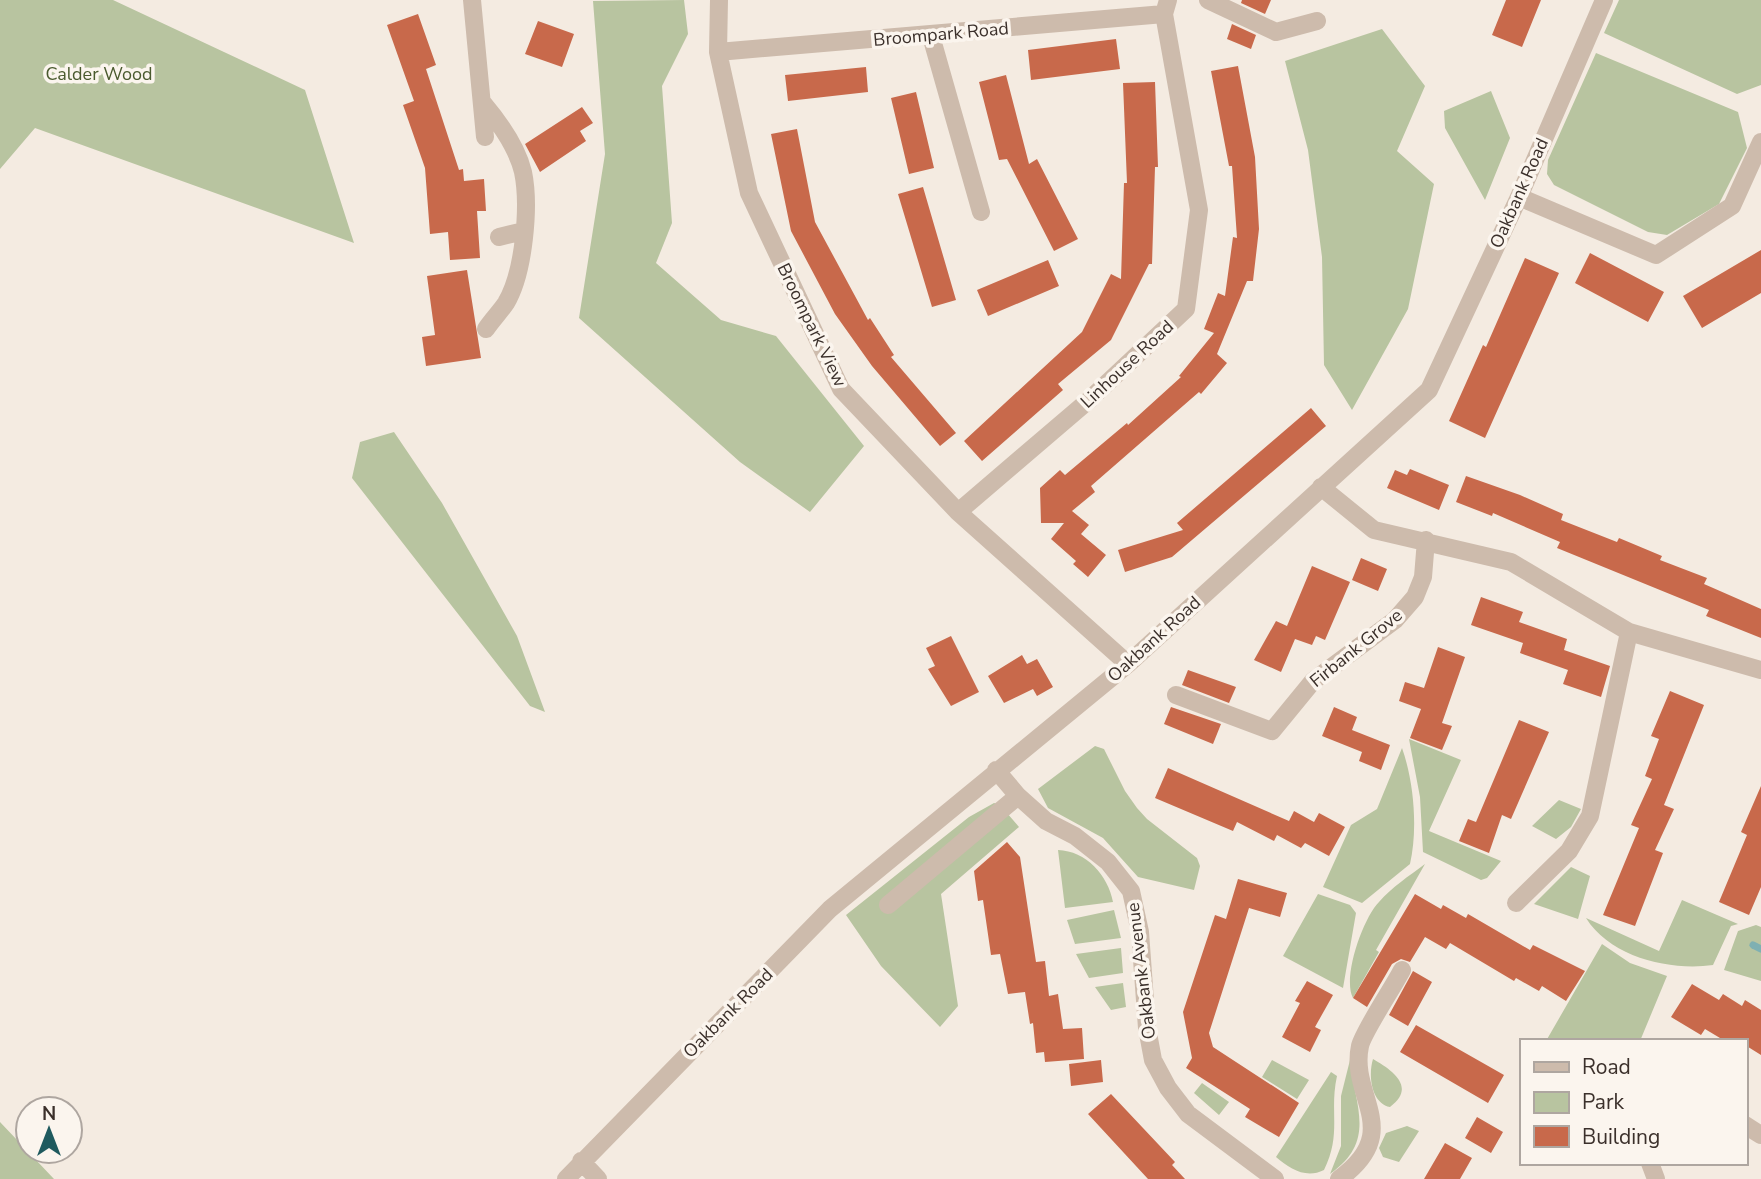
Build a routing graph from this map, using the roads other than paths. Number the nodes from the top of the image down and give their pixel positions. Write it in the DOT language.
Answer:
graph roads {
  1 [pos="472,0"];
  2 [pos="719,0"];
  3 [pos="1208,0"];
  4 [pos="1604,0"];
  5 [pos="1166,7"];
  6 [pos="1317,21"];
  7 [pos="931,36"];
  8 [pos="718,52"];
  9 [pos="483,103"];
  10 [pos="485,137"];
  11 [pos="1761,142"];
  12 [pos="1518,197"];
  13 [pos="981,212"];
  14 [pos="524,231"];
  15 [pos="499,237"];
  16 [pos="486,329"];
  17 [pos="1321,487"];
  18 [pos="958,512"];
  19 [pos="1426,540"];
  20 [pos="1629,632"];
  21 [pos="1128,664"];
  22 [pos="1761,670"];
  23 [pos="1176,695"];
  24 [pos="996,770"];
  25 [pos="1018,796"];
  26 [pos="1516,903"];
  27 [pos="888,905"];
  28 [pos="1402,970"];
  29 [pos="581,1161"];
  30 [pos="566,1179"];
  31 [pos="598,1179"];
  32 [pos="1275,1179"];
  33 [pos="1339,1179"];
  1 -- 9 [label="street"];
  2 -- 8 [label="street, Broompark View"];
  3 -- 6 [label="street"];
  4 -- 12 [label="street, Oakbank Road"];
  5 -- 7 [label="street, Broompark Road"];
  5 -- 18 [label="street, Linhouse Road"];
  7 -- 8 [label="street, Broompark Road"];
  7 -- 13 [label="street"];
  8 -- 18 [label="street, Broompark View"];
  9 -- 10 [label="street"];
  9 -- 14 [label="street"];
  11 -- 12 [label="street"];
  12 -- 17 [label="street, Oakbank Road"];
  14 -- 15 [label="street"];
  14 -- 16 [label="street"];
  17 -- 19 [label="street"];
  17 -- 21 [label="street, Oakbank Road"];
  18 -- 21 [label="street, Broompark View"];
  19 -- 20 [label="street"];
  19 -- 23 [label="street, Firbank Grove"];
  20 -- 22 [label="street"];
  20 -- 26 [label="street"];
  21 -- 24 [label="street, Oakbank Road"];
  24 -- 25 [label="street, Oakbank Avenue"];
  24 -- 29 [label="street, Oakbank Road"];
  25 -- 27 [label="street"];
  25 -- 32 [label="street, Oakbank Avenue"];
  28 -- 33 [label="street"];
  29 -- 30 [label="street, Oakbank Road"];
  29 -- 31 [label="street"];
}
